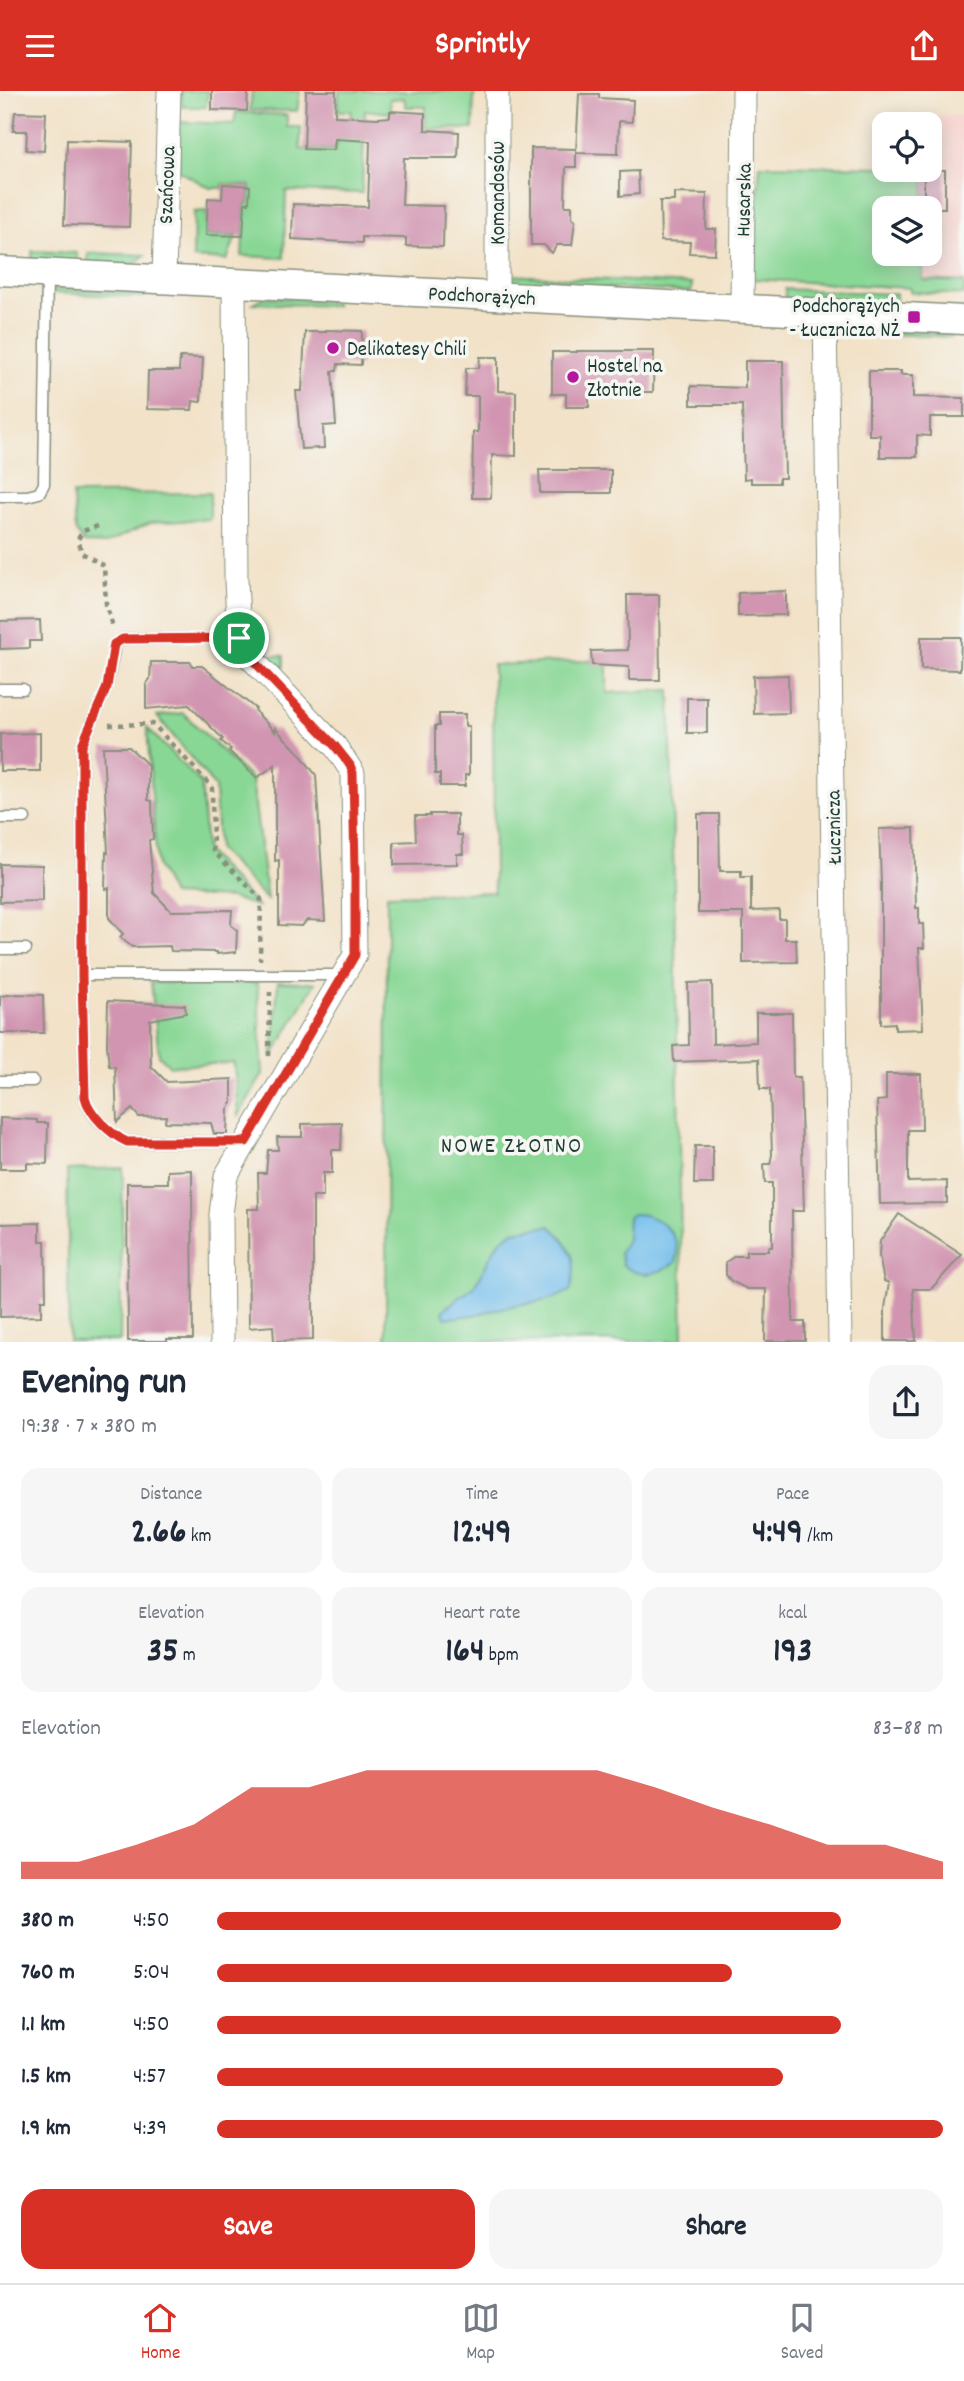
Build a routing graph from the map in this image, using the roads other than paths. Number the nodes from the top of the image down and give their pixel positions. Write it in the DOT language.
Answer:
graph roads {
  1 [pos="169,91"];
  2 [pos="497,91"];
  3 [pos="744,91"];
  4 [pos="0,271"];
  5 [pos="47,274"];
  6 [pos="164,279"];
  7 [pos="234,283"];
  8 [pos="497,295"];
  9 [pos="742,309"];
  10 [pos="825,313"];
  11 [pos="964,320"];
  12 [pos="0,496"];
  13 [pos="239,638"];
  14 [pos="0,689"];
  15 [pos="23,689"];
  16 [pos="0,818"];
  17 [pos="25,818"];
  18 [pos="0,949"];
  19 [pos="26,949"];
  20 [pos="82,975"];
  21 [pos="345,975"];
  22 [pos="0,1081"];
  23 [pos="33,1081"];
  24 [pos="246,1142"];
  25 [pos="222,1342"];
  26 [pos="840,1342"];
  1 -- 6 [label="street, Szańcowa"];
  2 -- 8 [label="street, Komandosów"];
  3 -- 9 [label="street, Husarska"];
  4 -- 5 [label="street, Podchorążych"];
  5 -- 6 [label="street, Podchorążych"];
  5 -- 12 [label="lane"];
  6 -- 7 [label="street, Podchorążych"];
  7 -- 8 [label="street, Podchorążych"];
  7 -- 13 [label="street"];
  8 -- 9 [label="street, Podchorążych"];
  9 -- 10 [label="street, Podchorążych"];
  10 -- 11 [label="street, Podchorążych"];
  10 -- 26 [label="street, Łucznicza"];
  13 -- 20 [label="lane"];
  13 -- 21 [label="street"];
  14 -- 15 [label="lane"];
  16 -- 17 [label="lane"];
  18 -- 19 [label="lane"];
  20 -- 21 [label="lane"];
  20 -- 24 [label="lane"];
  21 -- 24 [label="street"];
  22 -- 23 [label="lane"];
  24 -- 25 [label="street"];
}
